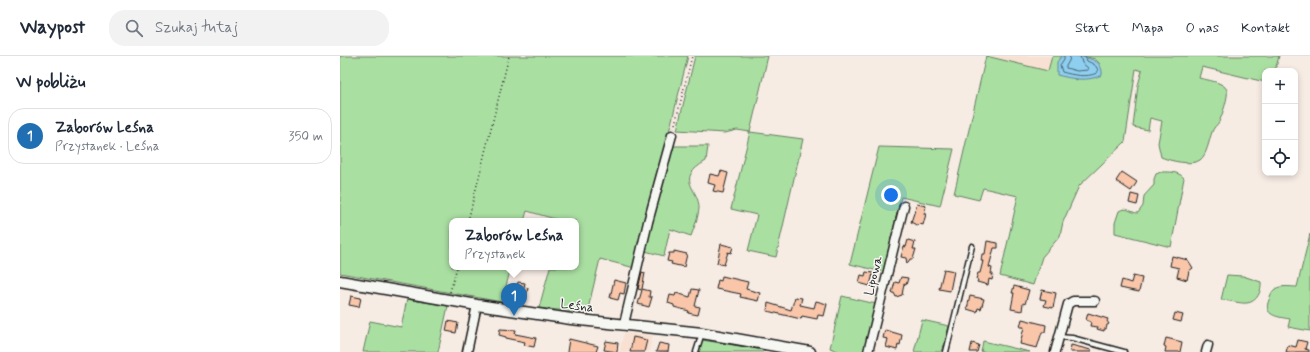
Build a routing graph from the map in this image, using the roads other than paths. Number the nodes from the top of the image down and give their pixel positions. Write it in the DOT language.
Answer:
graph roads {
  1 [pos="672,135"];
  2 [pos="904,206"];
  3 [pos="972,246"];
  4 [pos="340,281"];
  5 [pos="1095,301"];
  6 [pos="477,305"];
  7 [pos="624,324"];
  8 [pos="702,333"];
  9 [pos="1059,337"];
  10 [pos="467,352"];
  11 [pos="696,352"];
  12 [pos="810,352"];
  13 [pos="868,352"];
  14 [pos="946,352"];
  15 [pos="1056,352"];
  16 [pos="1124,352"];
  1 -- 7 [label="street"];
  2 -- 13 [label="street, Lipowa"];
  3 -- 14 [label="lane"];
  4 -- 6 [label="street, Leśna"];
  5 -- 9 [label="street"];
  6 -- 7 [label="street, Leśna"];
  6 -- 10 [label="street"];
  7 -- 8 [label="street, Leśna"];
  8 -- 11 [label="lane"];
  8 -- 12 [label="street, Leśna"];
  9 -- 15 [label="street"];
  9 -- 16 [label="lane"];
}
